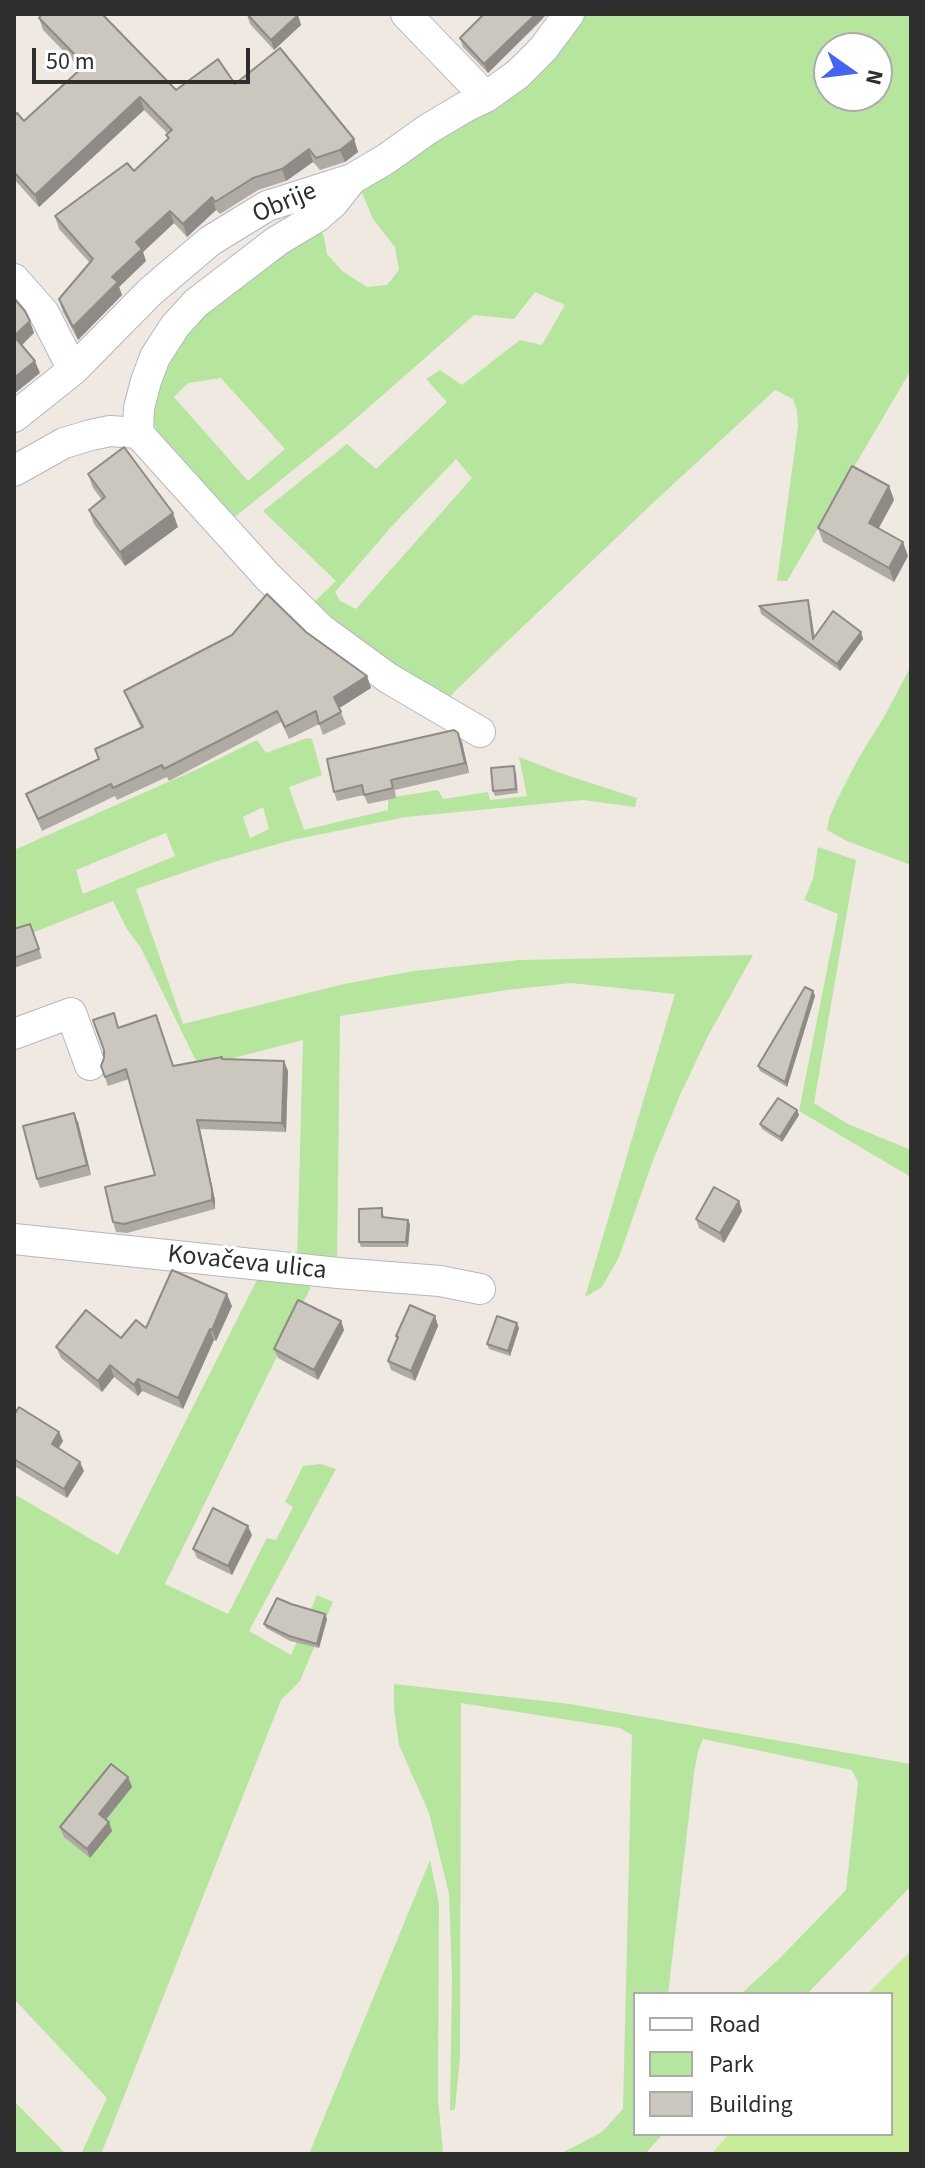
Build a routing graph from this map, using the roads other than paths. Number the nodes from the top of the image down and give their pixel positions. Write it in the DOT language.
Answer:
graph roads {
  1 [pos="406,14"];
  2 [pos="569,14"];
  3 [pos="486,97"];
  4 [pos="352,179"];
  5 [pos="14,279"];
  6 [pos="73,370"];
  7 [pos="14,417"];
  8 [pos="138,433"];
  9 [pos="14,471"];
  10 [pos="480,732"];
  11 [pos="14,1034"];
  12 [pos="90,1065"];
  13 [pos="14,1239"];
  14 [pos="480,1289"];
  1 -- 3 [label="street"];
  2 -- 3 [label="street, Obrije"];
  3 -- 4 [label="street, Obrije"];
  4 -- 6 [label="street, Obrije"];
  4 -- 8 [label="street"];
  5 -- 6 [label="street"];
  6 -- 7 [label="street, Obrije"];
  8 -- 9 [label="street"];
  8 -- 10 [label="street"];
  11 -- 12 [label="street"];
  13 -- 14 [label="street, Kovačeva ulica"];
}
